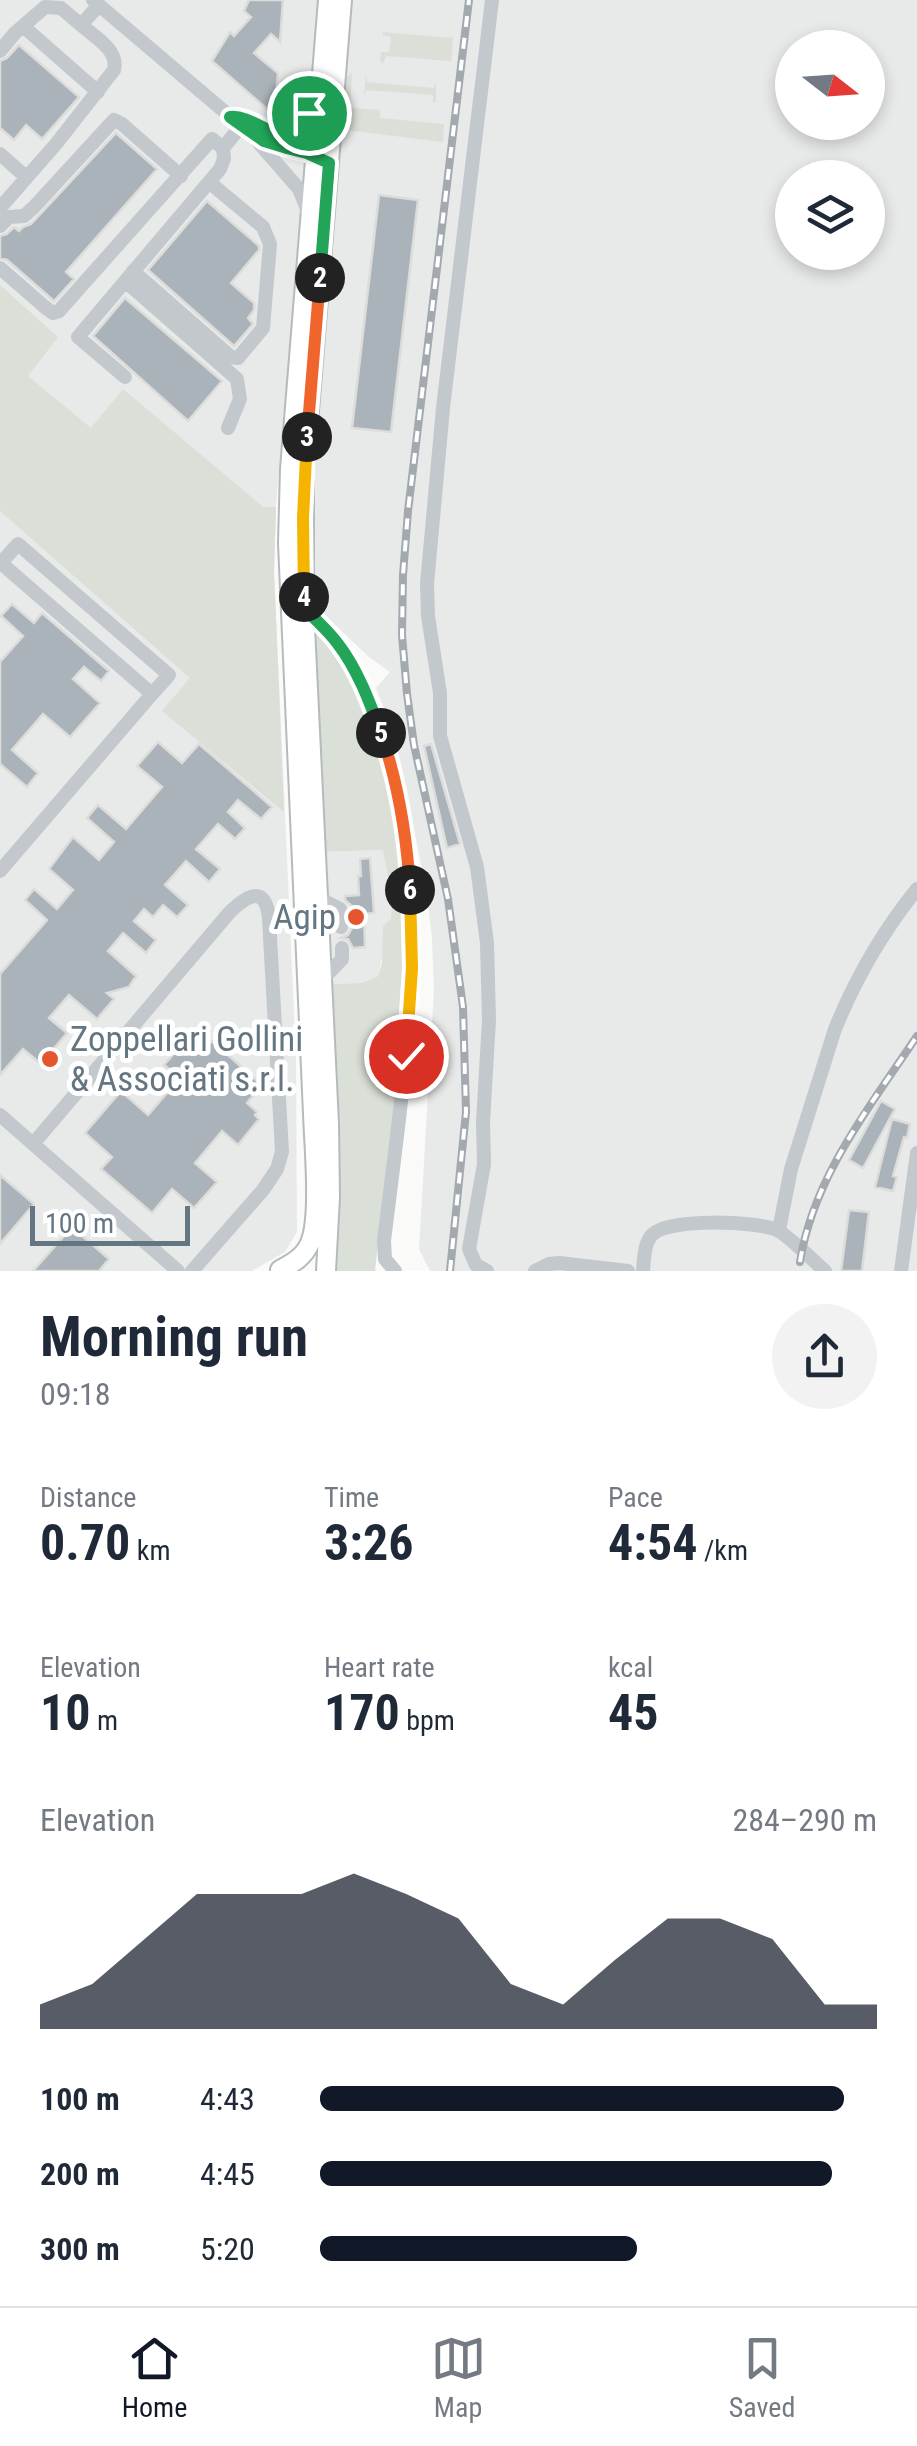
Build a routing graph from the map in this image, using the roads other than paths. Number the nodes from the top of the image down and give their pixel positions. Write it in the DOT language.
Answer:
graph roads {
  1 [pos="328,0"];
  2 [pos="342,0"];
  3 [pos="492,0"];
  4 [pos="96,2"];
  5 [pos="81,25"];
  6 [pos="24,27"];
  7 [pos="0,51"];
  8 [pos="98,92"];
  9 [pos="320,104"];
  10 [pos="247,130"];
  11 [pos="276,140"];
  12 [pos="222,148"];
  13 [pos="0,154"];
  14 [pos="320,163"];
  15 [pos="279,164"];
  16 [pos="181,176"];
  17 [pos="26,177"];
  18 [pos="208,182"];
  19 [pos="0,208"];
  20 [pos="310,217"];
  21 [pos="0,226"];
  22 [pos="0,268"];
  23 [pos="129,276"];
  24 [pos="124,377"];
  25 [pos="228,428"];
  26 [pos="1,564"];
  27 [pos="304,607"];
  28 [pos="152,694"];
  29 [pos="0,870"];
  30 [pos="917,889"];
  31 [pos="318,898"];
  32 [pos="341,927"];
  33 [pos="342,948"];
  34 [pos="322,980"];
  35 [pos="0,1116"];
  36 [pos="33,1144"];
  37 [pos="917,1153"];
  38 [pos="780,1230"];
  39 [pos="278,1270"];
  40 [pos="177,1271"];
  41 [pos="192,1271"];
  42 [pos="292,1271"];
  43 [pos="326,1271"];
  44 [pos="396,1271"];
  45 [pos="488,1271"];
  46 [pos="535,1271"];
  47 [pos="628,1271"];
  48 [pos="643,1271"];
  49 [pos="825,1271"];
  50 [pos="901,1271"];
  1 -- 9 [label="main road"];
  2 -- 14 [label="main road"];
  3 -- 45 [label="street"];
  4 -- 5 [label="street"];
  4 -- 10 [label="street"];
  5 -- 6 [label="street"];
  5 -- 8 [label="street"];
  6 -- 7 [label="street"];
  6 -- 8 [label="street"];
  8 -- 17 [label="street"];
  9 -- 11 [label="street"];
  9 -- 14 [label="main road"];
  10 -- 11 [label="street"];
  10 -- 12 [label="street"];
  10 -- 15 [label="street"];
  11 -- 14 [label="street"];
  12 -- 16 [label="street"];
  12 -- 18 [label="street"];
  13 -- 17 [label="street"];
  14 -- 15 [label="street"];
  14 -- 20 [label="main road"];
  14 -- 27 [label="main road"];
  15 -- 20 [label="street"];
  16 -- 21 [label="street"];
  16 -- 22 [label="street"];
  17 -- 19 [label="street"];
  18 -- 23 [label="street"];
  18 -- 23 [label="street"];
  20 -- 39 [label="main road"];
  23 -- 24 [label="street"];
  23 -- 25 [label="street"];
  26 -- 28 [label="street"];
  26 -- 28 [label="street"];
  27 -- 31 [label="main road"];
  27 -- 44 [label="street"];
  28 -- 29 [label="street"];
  30 -- 38 [label="street"];
  31 -- 32 [label="street"];
  31 -- 34 [label="main road"];
  33 -- 34 [label="street"];
  34 -- 43 [label="main road"];
  35 -- 36 [label="street"];
  36 -- 40 [label="street"];
  36 -- 41 [label="street"];
  37 -- 50 [label="street"];
  38 -- 48 [label="street"];
  38 -- 49 [label="street"];
  39 -- 42 [label="main road"];
  46 -- 47 [label="street"];
}
